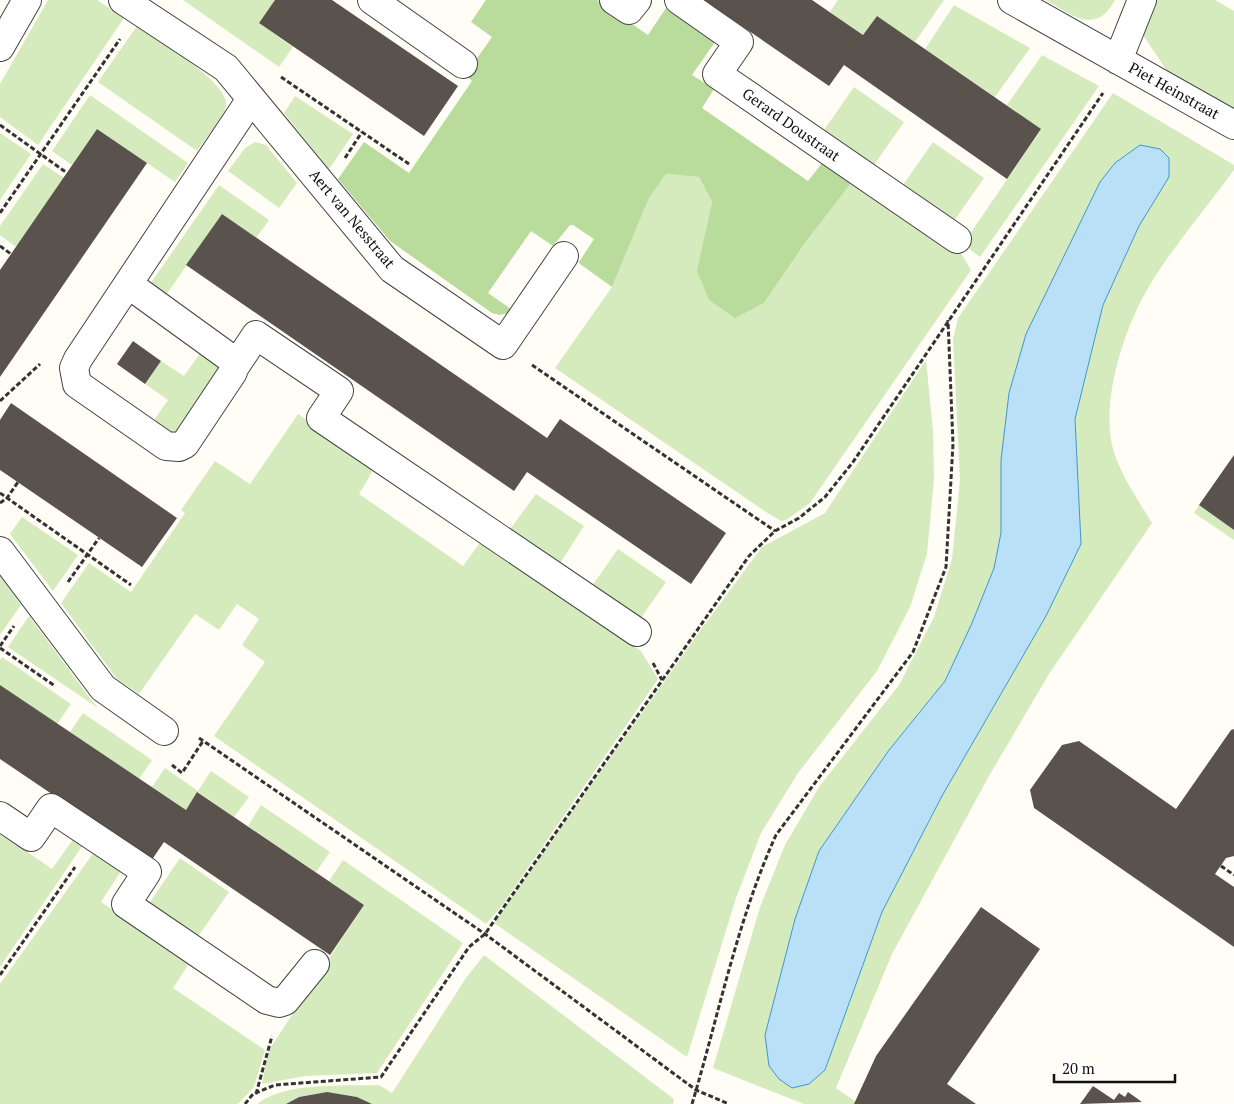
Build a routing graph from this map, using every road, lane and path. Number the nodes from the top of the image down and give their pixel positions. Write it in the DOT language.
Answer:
graph roads {
  1 [pos="28,0"];
  2 [pos="372,0"];
  3 [pos="614,0"];
  4 [pos="636,0"];
  5 [pos="679,0"];
  6 [pos="1012,0"];
  7 [pos="1142,0"];
  8 [pos="131,6"];
  9 [pos="0,47"];
  10 [pos="1118,60"];
  11 [pos="463,64"];
  12 [pos="277,74"];
  13 [pos="251,98"];
  14 [pos="0,125"];
  15 [pos="1234,125"];
  16 [pos="40,154"];
  17 [pos="409,164"];
  18 [pos="67,173"];
  19 [pos="0,213"];
  20 [pos="957,239"];
  21 [pos="0,246"];
  22 [pos="11,254"];
  23 [pos="564,256"];
  24 [pos="128,284"];
  25 [pos="948,320"];
  26 [pos="502,346"];
  27 [pos="76,363"];
  28 [pos="234,368"];
  29 [pos="0,401"];
  30 [pos="18,482"];
  31 [pos="0,493"];
  32 [pos="7,498"];
  33 [pos="0,503"];
  34 [pos="775,531"];
  35 [pos="99,538"];
  36 [pos="0,551"];
  37 [pos="88,554"];
  38 [pos="131,585"];
  39 [pos="46,613"];
  40 [pos="637,632"];
  41 [pos="164,731"];
  42 [pos="0,816"];
  43 [pos="95,838"];
  44 [pos="1221,866"];
  45 [pos="1234,875"];
  46 [pos="485,934"];
  47 [pos="315,964"];
  48 [pos="0,976"];
  49 [pos="279,1004"];
  50 [pos="696,1090"];
  51 [pos="256,1094"];
  52 [pos="246,1104"];
  53 [pos="692,1104"];
  54 [pos="728,1104"];
  1 -- 9 [label="street"];
  2 -- 11 [label="street"];
  3 -- 4 [label="street"];
  5 -- 20 [label="street, Gerard Doustraat"];
  6 -- 10 [label="street"];
  7 -- 10 [label="street, Piet Heinstraat"];
  8 -- 13 [label="street, Aert van Nesstraat"];
  8 -- 16 [label="path"];
  10 -- 15 [label="street, Piet Heinstraat"];
  10 -- 25 [label="path"];
  12 -- 17 [label="path"];
  13 -- 24 [label="street"];
  13 -- 26 [label="street, Aert van Nesstraat"];
  14 -- 16 [label="path"];
  16 -- 18 [label="path"];
  16 -- 19 [label="path"];
  21 -- 22 [label="path"];
  23 -- 26 [label="street"];
  24 -- 27 [label="street"];
  24 -- 28 [label="street"];
  25 -- 34 [label="path"];
  25 -- 50 [label="path"];
  26 -- 34 [label="path"];
  27 -- 28 [label="street"];
  27 -- 29 [label="path"];
  28 -- 40 [label="street"];
  30 -- 32 [label="path"];
  31 -- 32 [label="path"];
  32 -- 33 [label="path"];
  32 -- 37 [label="path"];
  34 -- 46 [label="path"];
  35 -- 37 [label="path"];
  36 -- 39 [label="street"];
  37 -- 38 [label="path"];
  37 -- 39 [label="path"];
  39 -- 41 [label="street"];
  41 -- 46 [label="path"];
  42 -- 43 [label="street"];
  43 -- 48 [label="path"];
  43 -- 49 [label="street"];
  44 -- 45 [label="path"];
  46 -- 50 [label="path"];
  46 -- 51 [label="path"];
  47 -- 49 [label="street"];
  49 -- 51 [label="path"];
  50 -- 53 [label="path"];
  50 -- 54 [label="path"];
  51 -- 52 [label="path"];
}
